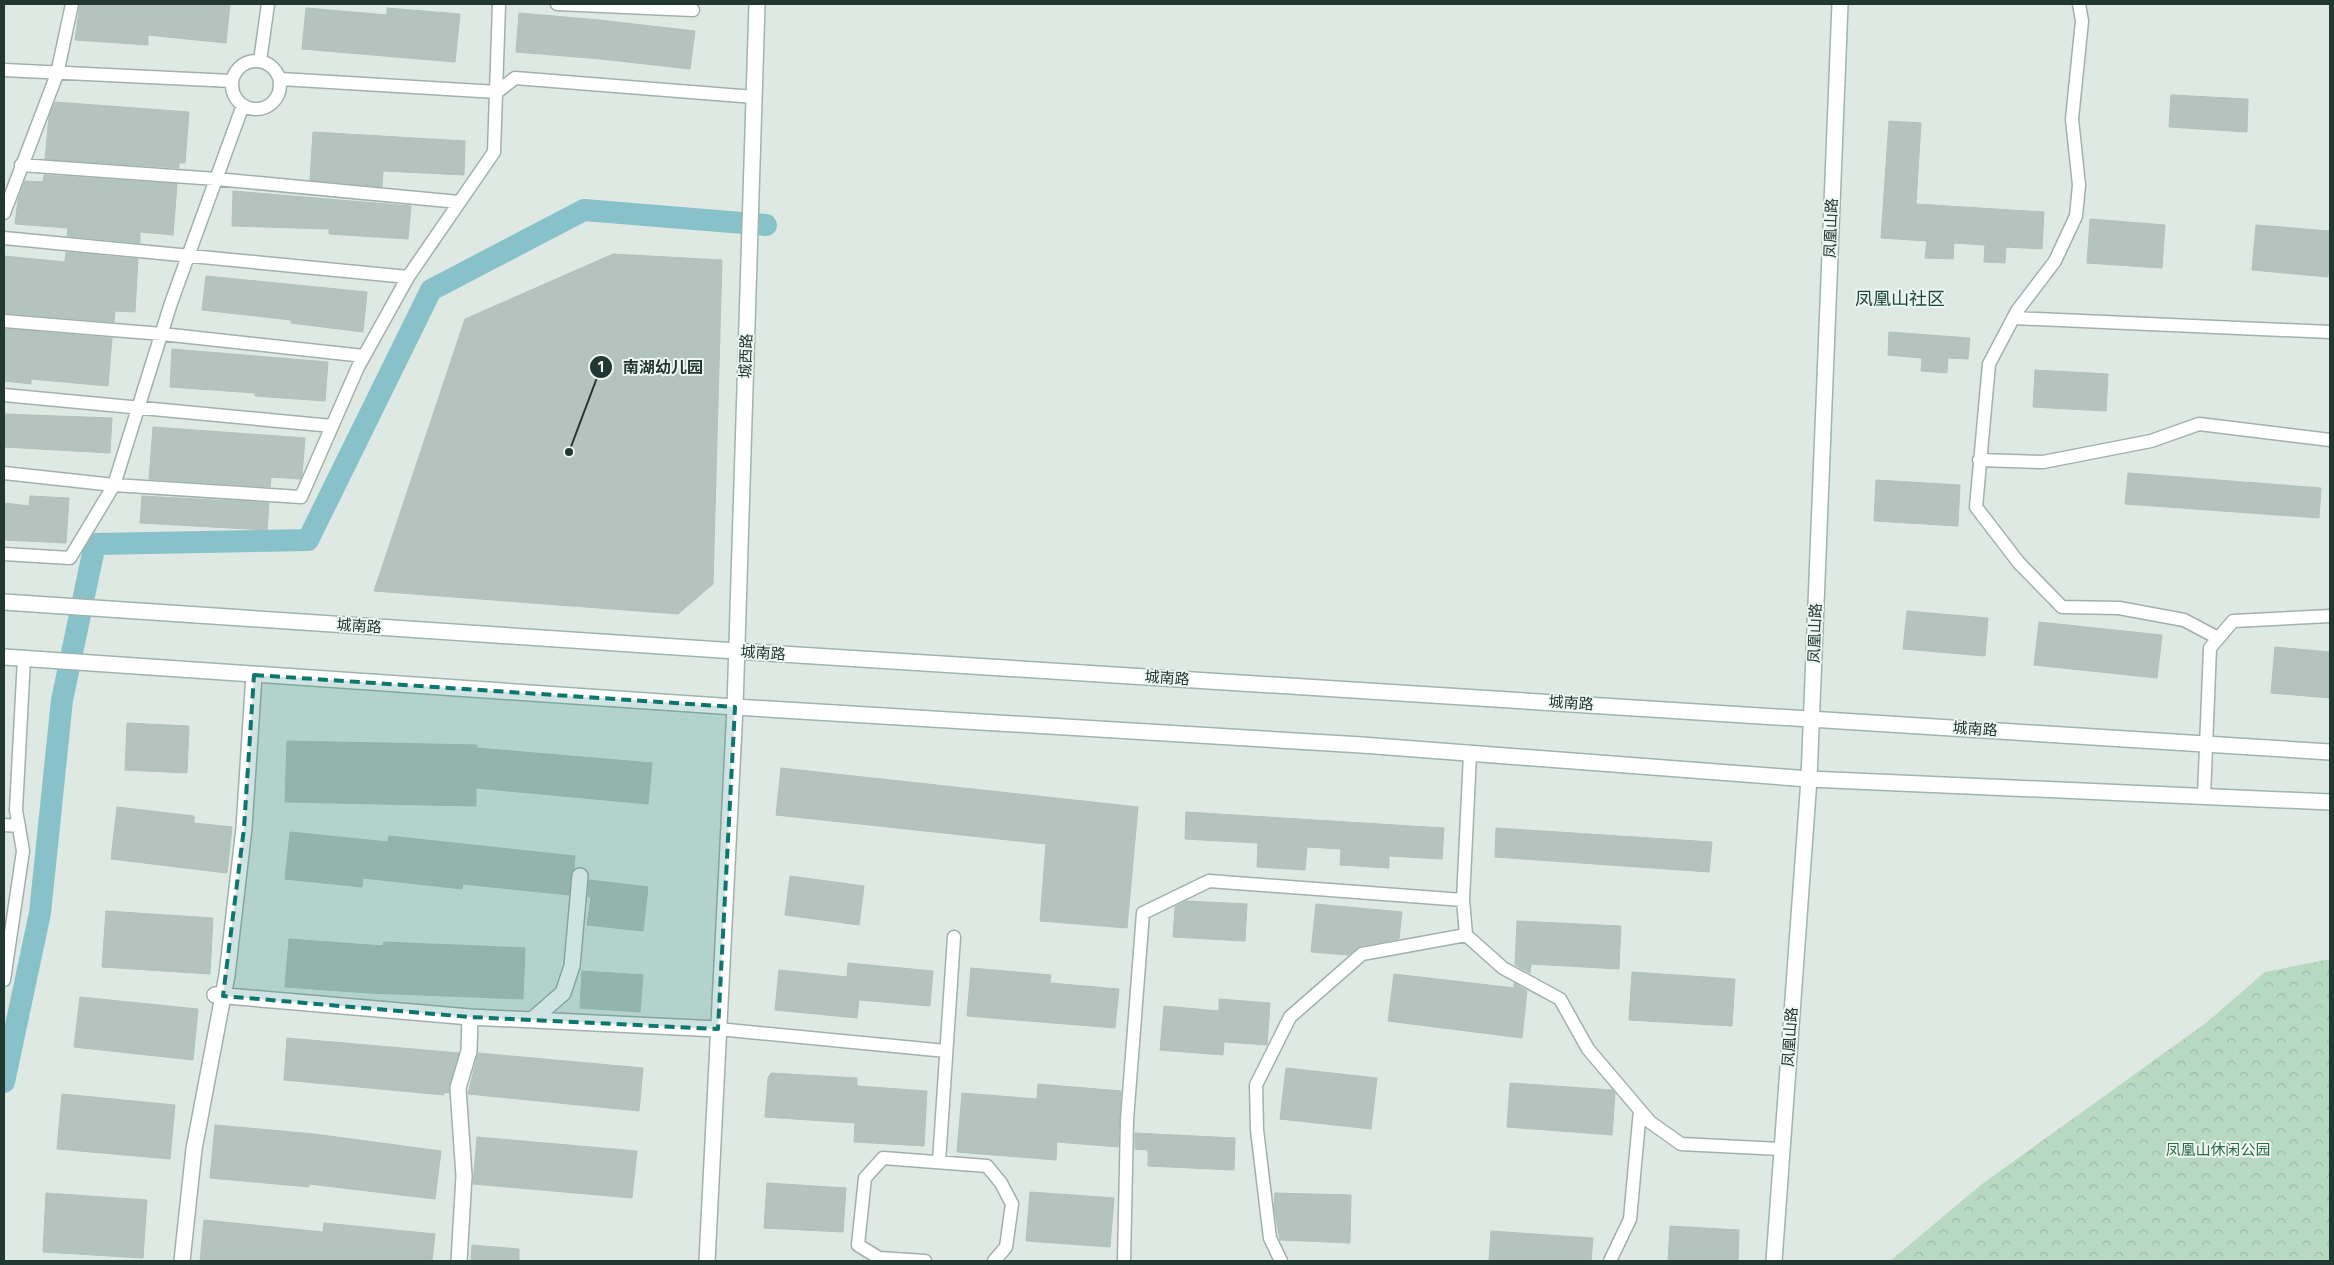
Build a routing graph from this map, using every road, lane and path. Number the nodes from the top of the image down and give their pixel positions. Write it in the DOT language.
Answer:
graph roads {
  1 [pos="72,4"];
  2 [pos="268,4"];
  3 [pos="499,4"];
  4 [pos="557,4"];
  5 [pos="757,4"];
  6 [pos="1840,4"];
  7 [pos="2079,4"];
  8 [pos="693,10"];
  9 [pos="260,60"];
  10 [pos="4,70"];
  11 [pos="57,74"];
  12 [pos="280,78"];
  13 [pos="232,81"];
  14 [pos="497,92"];
  15 [pos="754,98"];
  16 [pos="243,105"];
  17 [pos="22,165"];
  18 [pos="216,179"];
  19 [pos="459,202"];
  20 [pos="4,212"];
  21 [pos="4,238"];
  22 [pos="189,254"];
  23 [pos="408,276"];
  24 [pos="2013,318"];
  25 [pos="4,321"];
  26 [pos="2330,332"];
  27 [pos="162,334"];
  28 [pos="364,356"];
  29 [pos="4,394"];
  30 [pos="140,407"];
  31 [pos="332,426"];
  32 [pos="2330,440"];
  33 [pos="1979,460"];
  34 [pos="4,473"];
  35 [pos="114,485"];
  36 [pos="4,554"];
  37 [pos="4,602"];
  38 [pos="2330,616"];
  39 [pos="2218,638"];
  40 [pos="736,651"];
  41 [pos="4,657"];
  42 [pos="24,658"];
  43 [pos="254,675"];
  44 [pos="735,708"];
  45 [pos="1811,718"];
  46 [pos="2206,744"];
  47 [pos="2330,752"];
  48 [pos="1470,754"];
  49 [pos="1809,779"];
  50 [pos="2204,796"];
  51 [pos="2330,802"];
  52 [pos="4,825"];
  53 [pos="19,826"];
  54 [pos="580,876"];
  55 [pos="1463,900"];
  56 [pos="9,920"];
  57 [pos="1466,935"];
  58 [pos="954,936"];
  59 [pos="4,980"];
  60 [pos="219,996"];
  61 [pos="470,1017"];
  62 [pos="532,1020"];
  63 [pos="718,1029"];
  64 [pos="946,1051"];
  65 [pos="1640,1110"];
  66 [pos="1781,1149"];
  67 [pos="939,1162"];
  68 [pos="182,1261"];
  69 [pos="459,1261"];
  70 [pos="706,1261"];
  71 [pos="925,1261"];
  72 [pos="994,1261"];
  73 [pos="1124,1261"];
  74 [pos="1281,1261"];
  75 [pos="1610,1261"];
  76 [pos="1774,1261"];
  1 -- 11 [label="lane"];
  2 -- 9 [label="lane"];
  3 -- 14 [label="lane"];
  4 -- 8 [label="lane"];
  5 -- 15 [label="main road, 城西路"];
  6 -- 45 [label="main road, 凤凰山路"];
  7 -- 24 [label="lane"];
  9 -- 12 [label="lane"];
  9 -- 13 [label="lane"];
  10 -- 11 [label="lane"];
  11 -- 13 [label="lane"];
  11 -- 17 [label="lane"];
  12 -- 14 [label="lane"];
  12 -- 16 [label="lane"];
  13 -- 16 [label="lane"];
  14 -- 15 [label="lane"];
  14 -- 19 [label="lane"];
  15 -- 40 [label="main road, 城西路"];
  16 -- 18 [label="lane"];
  17 -- 18 [label="lane"];
  17 -- 20 [label="lane"];
  18 -- 19 [label="lane"];
  18 -- 22 [label="lane"];
  19 -- 23 [label="lane"];
  21 -- 22 [label="lane"];
  22 -- 23 [label="lane"];
  22 -- 27 [label="lane"];
  23 -- 28 [label="lane"];
  24 -- 26 [label="lane"];
  24 -- 33 [label="lane"];
  25 -- 27 [label="lane"];
  27 -- 28 [label="lane"];
  27 -- 30 [label="lane"];
  28 -- 31 [label="lane"];
  29 -- 30 [label="lane"];
  30 -- 31 [label="lane"];
  30 -- 35 [label="lane"];
  31 -- 35 [label="lane"];
  32 -- 33 [label="lane"];
  33 -- 39 [label="lane"];
  34 -- 35 [label="lane"];
  35 -- 36 [label="lane"];
  37 -- 40 [label="main road, 城南路"];
  38 -- 39 [label="lane"];
  39 -- 46 [label="lane"];
  40 -- 44 [label="main road, 城西路"];
  40 -- 45 [label="main road, 城南路"];
  41 -- 42 [label="main road"];
  42 -- 43 [label="main road"];
  42 -- 53 [label="lane"];
  43 -- 44 [label="main road"];
  43 -- 60 [label="main road"];
  44 -- 48 [label="main road"];
  44 -- 63 [label="main road, 城西路"];
  45 -- 46 [label="main road, 城南路"];
  45 -- 49 [label="main road, 凤凰山路"];
  46 -- 47 [label="main road, 城南路"];
  46 -- 50 [label="lane"];
  48 -- 49 [label="main road"];
  48 -- 55 [label="lane"];
  49 -- 50 [label="main road"];
  49 -- 66 [label="main road, 凤凰山路"];
  50 -- 51 [label="main road"];
  52 -- 53 [label="lane"];
  53 -- 56 [label="lane"];
  54 -- 62 [label="main road"];
  55 -- 57 [label="lane"];
  55 -- 73 [label="lane"];
  56 -- 59 [label="lane"];
  57 -- 65 [label="lane"];
  57 -- 74 [label="lane"];
  58 -- 64 [label="lane"];
  60 -- 61 [label="main road"];
  60 -- 68 [label="main road"];
  61 -- 62 [label="main road"];
  61 -- 69 [label="main road"];
  62 -- 63 [label="main road"];
  63 -- 64 [label="lane"];
  63 -- 70 [label="main road, 城西路"];
  64 -- 67 [label="lane"];
  65 -- 66 [label="lane"];
  65 -- 75 [label="lane"];
  66 -- 76 [label="main road, 凤凰山路"];
  67 -- 71 [label="lane"];
  67 -- 72 [label="lane"];
}
